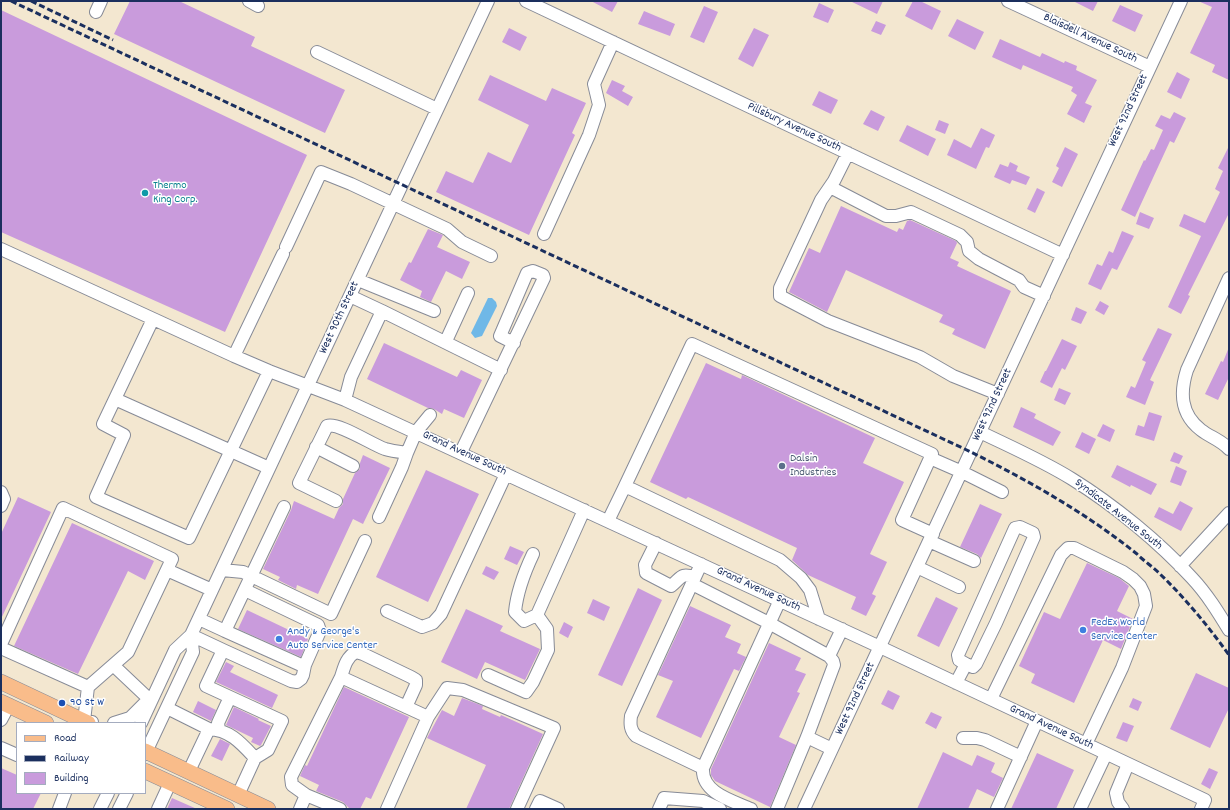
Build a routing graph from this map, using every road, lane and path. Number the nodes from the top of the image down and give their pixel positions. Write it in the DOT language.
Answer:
graph roads {
  1 [pos="488,1"];
  2 [pos="526,1"];
  3 [pos="1008,1"];
  4 [pos="1180,1"];
  5 [pos="613,42"];
  6 [pos="318,52"];
  7 [pos="1150,67"];
  8 [pos="437,109"];
  9 [pos="848,153"];
  10 [pos="830,187"];
  11 [pos="392,204"];
  12 [pos="544,234"];
  13 [pos="1,249"];
  14 [pos="1063,255"];
  15 [pos="491,256"];
  16 [pos="1229,278"];
  17 [pos="358,280"];
  18 [pos="468,293"];
  19 [pos="350,296"];
  20 [pos="1044,296"];
  21 [pos="382,311"];
  22 [pos="434,311"];
  23 [pos="153,318"];
  24 [pos="446,341"];
  25 [pos="514,343"];
  26 [pos="234,356"];
  27 [pos="501,370"];
  28 [pos="269,371"];
  29 [pos="309,386"];
  30 [pos="998,394"];
  31 [pos="115,399"];
  32 [pos="345,400"];
  33 [pos="430,415"];
  34 [pos="416,432"];
  35 [pos="980,432"];
  36 [pos="316,447"];
  37 [pos="232,450"];
  38 [pos="1229,450"];
  39 [pos="461,452"];
  40 [pos="407,453"];
  41 [pos="930,458"];
  42 [pos="353,466"];
  43 [pos="270,468"];
  44 [pos="962,472"];
  45 [pos="506,474"];
  46 [pos="625,486"];
  47 [pos="1,492"];
  48 [pos="1002,492"];
  49 [pos="336,501"];
  50 [pos="1,506"];
  51 [pos="284,507"];
  52 [pos="584,510"];
  53 [pos="1229,513"];
  54 [pos="379,517"];
  55 [pos="608,521"];
  56 [pos="931,537"];
  57 [pos="365,541"];
  58 [pos="656,543"];
  59 [pos="533,554"];
  60 [pos="974,561"];
  61 [pos="702,564"];
  62 [pos="1180,566"];
  63 [pos="917,567"];
  64 [pos="167,570"];
  65 [pos="222,570"];
  66 [pos="252,576"];
  67 [pos="694,581"];
  68 [pos="959,587"];
  69 [pos="212,590"];
  70 [pos="245,590"];
  71 [pos="780,600"];
  72 [pos="387,611"];
  73 [pos="537,615"];
  74 [pos="199,619"];
  75 [pos="819,619"];
  76 [pos="769,623"];
  77 [pos="842,629"];
  78 [pos="1229,630"];
  79 [pos="225,631"];
  80 [pos="191,635"];
  81 [pos="1,644"];
  82 [pos="880,647"];
  83 [pos="1,648"];
  84 [pos="223,650"];
  85 [pos="829,656"];
  86 [pos="966,664"];
  87 [pos="113,665"];
  88 [pos="305,665"];
  89 [pos="488,675"];
  90 [pos="341,677"];
  91 [pos="1,682"];
  92 [pos="956,683"];
  93 [pos="88,688"];
  94 [pos="152,695"];
  95 [pos="230,697"];
  96 [pos="991,699"];
  97 [pos="5,703"];
  98 [pos="406,707"];
  99 [pos="166,708"];
  100 [pos="428,717"];
  101 [pos="1,720"];
  102 [pos="1037,721"];
  103 [pos="44,722"];
  104 [pos="89,722"];
  105 [pos="117,722"];
  106 [pos="141,722"];
  107 [pos="214,729"];
  108 [pos="807,737"];
  109 [pos="963,738"];
  110 [pos="1086,744"];
  111 [pos="1,748"];
  112 [pos="832,749"];
  113 [pos="146,750"];
  114 [pos="146,752"];
  115 [pos="1106,754"];
  116 [pos="16,755"];
  117 [pos="1021,757"];
  118 [pos="255,758"];
  119 [pos="1128,764"];
  120 [pos="703,768"];
  121 [pos="146,771"];
  122 [pos="189,771"];
  123 [pos="170,783"];
  124 [pos="65,794"];
  125 [pos="102,794"];
  126 [pos="108,794"];
  127 [pos="126,794"];
  128 [pos="238,795"];
  129 [pos="306,795"];
  130 [pos="1203,805"];
  131 [pos="101,807"];
  132 [pos="160,808"];
  133 [pos="59,809"];
  134 [pos="119,809"];
  135 [pos="227,809"];
  136 [pos="268,809"];
  137 [pos="300,809"];
  138 [pos="340,809"];
  139 [pos="387,809"];
  140 [pos="517,809"];
  141 [pos="536,809"];
  142 [pos="558,809"];
  143 [pos="659,809"];
  144 [pos="720,809"];
  145 [pos="751,809"];
  146 [pos="777,809"];
  147 [pos="804,809"];
  148 [pos="997,809"];
  149 [pos="1080,809"];
  150 [pos="1123,809"];
  1 -- 8 [label="street, West 90th Street"];
  2 -- 5 [label="street, Pillsbury Avenue South"];
  3 -- 7 [label="street, Blaisdell Avenue South"];
  4 -- 7 [label="street, West 92nd Street"];
  5 -- 9 [label="street, Pillsbury Avenue South"];
  5 -- 12 [label="street"];
  6 -- 8 [label="street"];
  7 -- 14 [label="street, West 92nd Street"];
  8 -- 11 [label="street, West 90th Street"];
  9 -- 10 [label="street"];
  9 -- 14 [label="street, Pillsbury Avenue South"];
  10 -- 20 [label="street"];
  10 -- 30 [label="street"];
  11 -- 15 [label="street"];
  11 -- 17 [label="street, West 90th Street"];
  11 -- 26 [label="street"];
  13 -- 23 [label="street, Grand Avenue South"];
  14 -- 20 [label="street, West 92nd Street"];
  16 -- 38 [label="street"];
  17 -- 19 [label="street, West 90th Street"];
  17 -- 22 [label="street"];
  18 -- 24 [label="street"];
  19 -- 21 [label="street"];
  19 -- 29 [label="street, West 90th Street"];
  20 -- 30 [label="street, West 92nd Street"];
  21 -- 24 [label="street"];
  21 -- 32 [label="street"];
  23 -- 26 [label="street, Grand Avenue South"];
  23 -- 31 [label="street"];
  24 -- 27 [label="street"];
  25 -- 25 [label="street"];
  25 -- 27 [label="street"];
  26 -- 28 [label="street, Grand Avenue South"];
  27 -- 39 [label="street"];
  28 -- 29 [label="street, Grand Avenue South"];
  28 -- 37 [label="street"];
  29 -- 32 [label="street, Grand Avenue South"];
  29 -- 43 [label="street, West 90th Street"];
  30 -- 35 [label="street, West 92nd Street"];
  31 -- 37 [label="street"];
  31 -- 37 [label="street"];
  32 -- 34 [label="street, Grand Avenue South"];
  33 -- 34 [label="street"];
  34 -- 39 [label="street, Grand Avenue South"];
  34 -- 40 [label="street"];
  35 -- 44 [label="street, West 92nd Street"];
  35 -- 62 [label="street, Syndicate Avenue South"];
  36 -- 40 [label="street"];
  36 -- 42 [label="street"];
  36 -- 49 [label="street"];
  37 -- 43 [label="street"];
  39 -- 45 [label="street, Grand Avenue South"];
  40 -- 54 [label="street"];
  41 -- 44 [label="street"];
  41 -- 46 [label="street"];
  41 -- 56 [label="street"];
  43 -- 65 [label="street, West 90th Street"];
  44 -- 48 [label="street"];
  44 -- 56 [label="street, West 92nd Street"];
  45 -- 52 [label="street, Grand Avenue South"];
  45 -- 72 [label="street"];
  46 -- 55 [label="street"];
  46 -- 75 [label="street"];
  47 -- 50 [label="street"];
  51 -- 66 [label="street"];
  52 -- 55 [label="street, Grand Avenue South"];
  52 -- 73 [label="street"];
  53 -- 62 [label="street"];
  55 -- 58 [label="street, Grand Avenue South"];
  56 -- 60 [label="street"];
  56 -- 63 [label="street, West 92nd Street"];
  57 -- 66 [label="street"];
  58 -- 61 [label="street, Grand Avenue South"];
  58 -- 67 [label="street"];
  59 -- 73 [label="street"];
  61 -- 67 [label="street"];
  61 -- 71 [label="street, Grand Avenue South"];
  62 -- 78 [label="street, Syndicate Avenue South"];
  63 -- 68 [label="street"];
  63 -- 82 [label="street, West 92nd Street"];
  64 -- 69 [label="street"];
  64 -- 81 [label="street"];
  64 -- 87 [label="street"];
  65 -- 66 [label="street"];
  65 -- 69 [label="street, West 90th Street"];
  66 -- 70 [label="street"];
  67 -- 76 [label="street"];
  67 -- 120 [label="street"];
  69 -- 74 [label="street, West 90th Street"];
  70 -- 79 [label="street"];
  70 -- 88 [label="street"];
  71 -- 75 [label="street, Grand Avenue South"];
  71 -- 76 [label="street"];
  73 -- 89 [label="street"];
  74 -- 79 [label="street"];
  74 -- 80 [label="street, West 90th Street"];
  75 -- 77 [label="street, Grand Avenue South"];
  76 -- 85 [label="street"];
  76 -- 120 [label="street"];
  77 -- 82 [label="street, Grand Avenue South"];
  77 -- 85 [label="street"];
  79 -- 88 [label="street"];
  80 -- 84 [label="street"];
  80 -- 94 [label="street, West 90th Street"];
  80 -- 99 [label="street, West 90th Street"];
  82 -- 92 [label="street, Grand Avenue South"];
  82 -- 112 [label="street, West 92nd Street"];
  83 -- 93 [label="street"];
  84 -- 88 [label="street"];
  84 -- 95 [label="street"];
  85 -- 108 [label="street"];
  86 -- 86 [label="street"];
  86 -- 92 [label="street"];
  87 -- 93 [label="street"];
  87 -- 94 [label="street"];
  90 -- 98 [label="street"];
  90 -- 98 [label="street"];
  90 -- 129 [label="street"];
  91 -- 104 [label="main road"];
  92 -- 96 [label="street, Grand Avenue South"];
  93 -- 104 [label="street"];
  94 -- 105 [label="street"];
  94 -- 106 [label="street, West 90th Street"];
  95 -- 107 [label="street"];
  95 -- 118 [label="street"];
  96 -- 102 [label="street, Grand Avenue South"];
  96 -- 110 [label="street"];
  97 -- 101 [label="street"];
  97 -- 103 [label="main road"];
  98 -- 100 [label="street"];
  99 -- 107 [label="street"];
  99 -- 113 [label="street, West 90th Street"];
  100 -- 139 [label="street"];
  100 -- 140 [label="street"];
  102 -- 110 [label="street, Grand Avenue South"];
  102 -- 117 [label="street"];
  107 -- 118 [label="street"];
  107 -- 122 [label="street"];
  108 -- 112 [label="street"];
  108 -- 146 [label="street"];
  109 -- 117 [label="street"];
  110 -- 115 [label="street, Grand Avenue South"];
  111 -- 116 [label="street"];
  112 -- 147 [label="street, West 92nd Street"];
  114 -- 122 [label="main road"];
  115 -- 119 [label="street, Grand Avenue South"];
  115 -- 149 [label="street"];
  117 -- 148 [label="street"];
  118 -- 128 [label="street"];
  119 -- 130 [label="street, Grand Avenue South"];
  119 -- 150 [label="street"];
  120 -- 145 [label="street"];
  121 -- 123 [label="main road"];
  122 -- 128 [label="main road"];
  123 -- 132 [label="street"];
  123 -- 135 [label="main road"];
  124 -- 133 [label="street"];
  125 -- 131 [label="street"];
  126 -- 131 [label="street"];
  127 -- 134 [label="street"];
  128 -- 136 [label="main road"];
  129 -- 137 [label="street"];
  129 -- 138 [label="street"];
  141 -- 142 [label="street"];
  143 -- 144 [label="street"];
}
